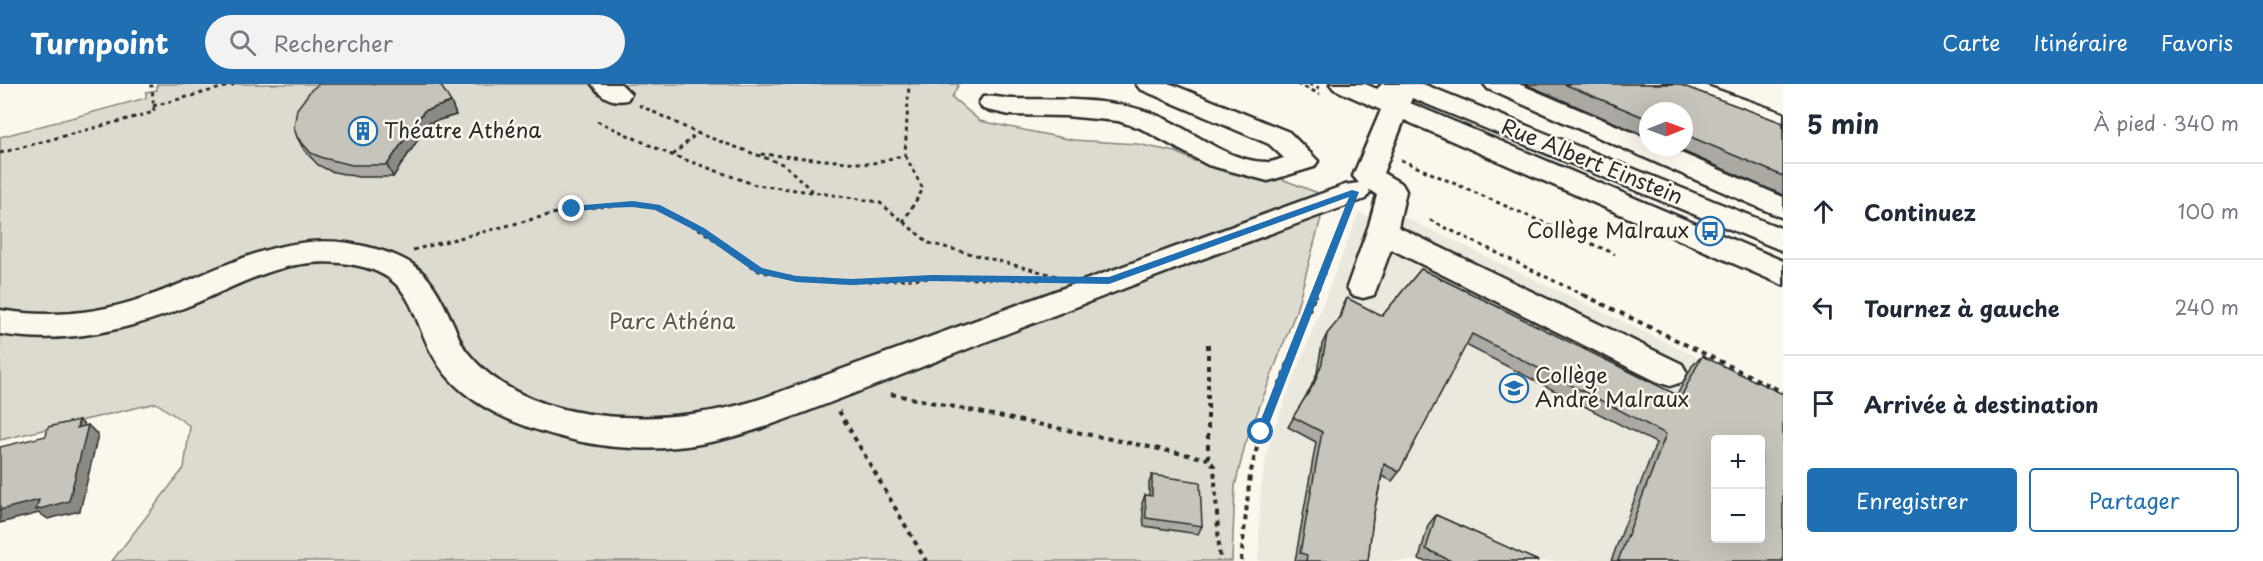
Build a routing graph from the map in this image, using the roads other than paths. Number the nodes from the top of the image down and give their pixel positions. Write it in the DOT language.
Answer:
graph roads {
  1 [pos="1149,84"];
  2 [pos="1343,84"];
  3 [pos="1376,84"];
  4 [pos="1497,84"];
  5 [pos="1676,84"];
  6 [pos="988,93"];
  7 [pos="1398,95"];
  8 [pos="1783,122"];
  9 [pos="1365,194"];
  10 [pos="1783,208"];
  11 [pos="1382,232"];
  12 [pos="1783,241"];
  13 [pos="1783,274"];
  14 [pos="1363,287"];
  15 [pos="0,322"];
  16 [pos="1670,373"];
  1 -- 6 [label="street"];
  2 -- 7 [label="street"];
  3 -- 7 [label="street"];
  4 -- 10 [label="street"];
  5 -- 8 [label="street"];
  7 -- 9 [label="street"];
  7 -- 12 [label="street, Rue Albert Einstein"];
  7 -- 13 [label="street"];
  9 -- 11 [label="street"];
  9 -- 15 [label="street"];
  11 -- 14 [label="street"];
  11 -- 16 [label="street"];
}
